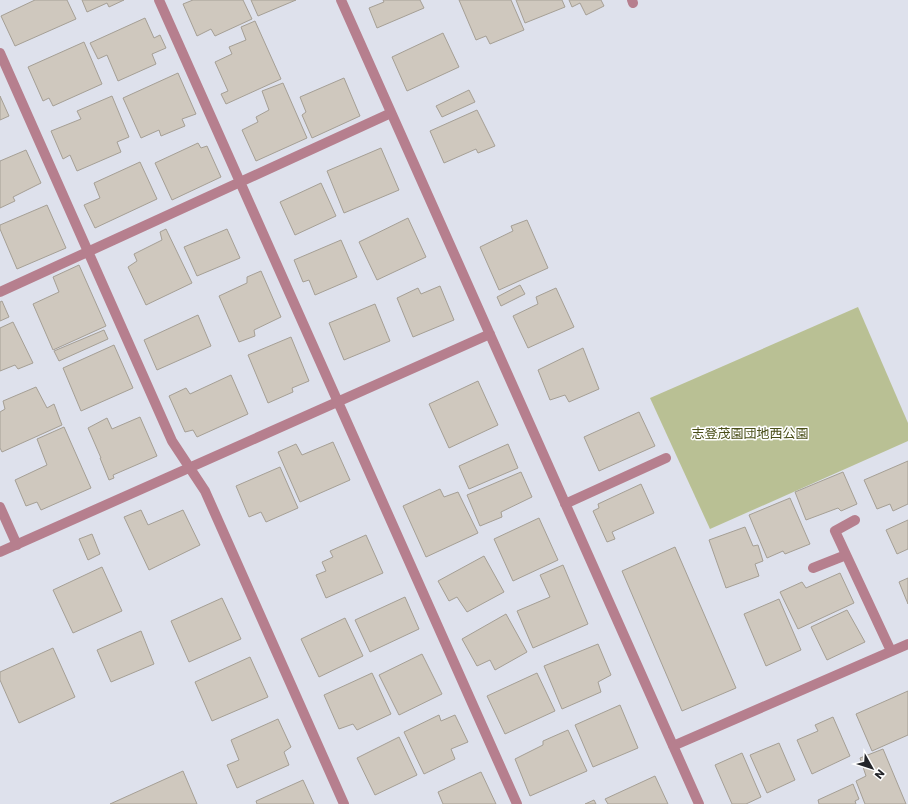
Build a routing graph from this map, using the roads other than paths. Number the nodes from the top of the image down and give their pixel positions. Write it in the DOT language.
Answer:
graph roads {
  1 [pos="159,0"];
  2 [pos="341,0"];
  3 [pos="0,53"];
  4 [pos="391,113"];
  5 [pos="240,182"];
  6 [pos="88,251"];
  7 [pos="0,292"];
  8 [pos="490,334"];
  9 [pos="338,402"];
  10 [pos="666,458"];
  11 [pos="190,468"];
  12 [pos="565,504"];
  13 [pos="0,507"];
  14 [pos="855,520"];
  15 [pos="17,545"];
  16 [pos="0,552"];
  17 [pos="846,555"];
  18 [pos="813,568"];
  19 [pos="908,644"];
  20 [pos="892,651"];
  21 [pos="673,746"];
  22 [pos="344,804"];
  23 [pos="517,804"];
  24 [pos="699,804"];
  1 -- 5 [label="street"];
  2 -- 4 [label="street"];
  3 -- 6 [label="street"];
  4 -- 5 [label="street"];
  4 -- 8 [label="street"];
  5 -- 6 [label="street"];
  5 -- 9 [label="street"];
  6 -- 7 [label="street"];
  6 -- 11 [label="street"];
  8 -- 9 [label="street"];
  8 -- 12 [label="street"];
  9 -- 11 [label="street"];
  9 -- 23 [label="street"];
  10 -- 12 [label="street"];
  11 -- 15 [label="street"];
  11 -- 22 [label="street"];
  12 -- 21 [label="street"];
  13 -- 15 [label="street"];
  14 -- 17 [label="street"];
  15 -- 16 [label="street"];
  17 -- 18 [label="street"];
  17 -- 20 [label="street"];
  19 -- 20 [label="street"];
  20 -- 21 [label="street"];
  21 -- 24 [label="street"];
}
